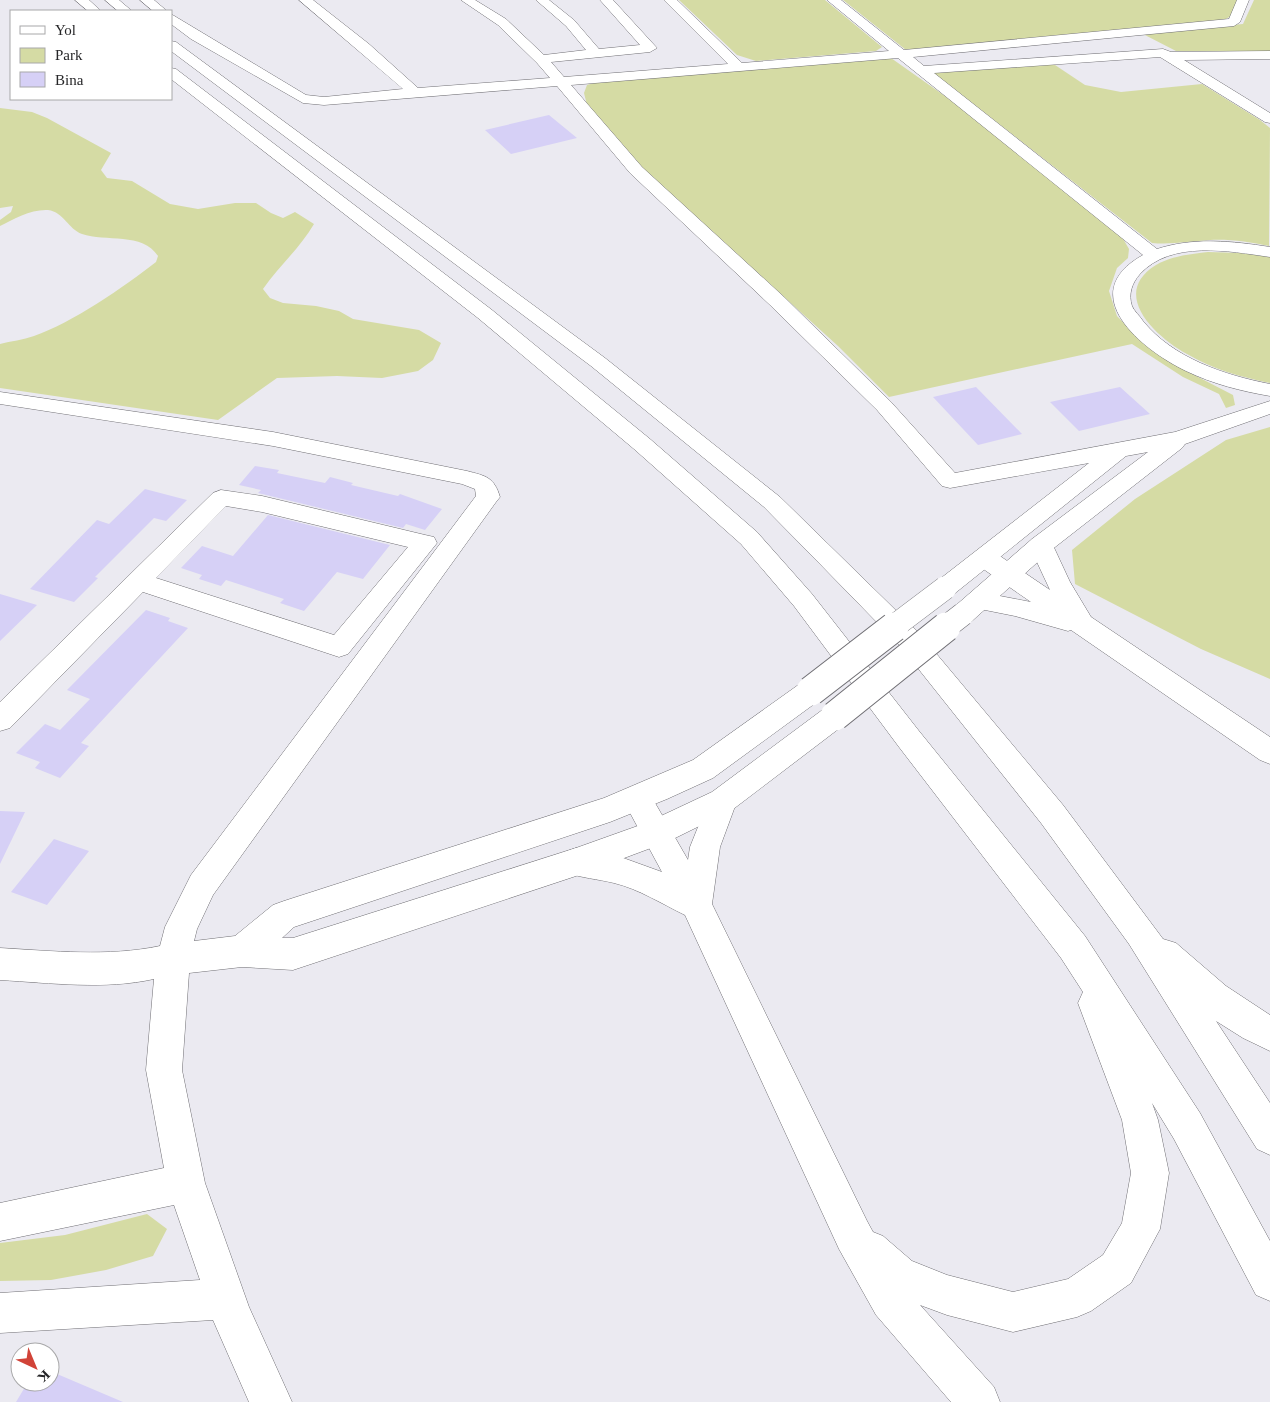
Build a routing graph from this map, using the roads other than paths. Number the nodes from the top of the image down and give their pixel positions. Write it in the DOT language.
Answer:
graph roads {
  1 [pos="81,0"];
  2 [pos="111,0"];
  3 [pos="146,0"];
  4 [pos="304,0"];
  5 [pos="467,0"];
  6 [pos="542,0"];
  7 [pos="606,0"];
  8 [pos="670,0"];
  9 [pos="833,0"];
  10 [pos="1242,0"];
  11 [pos="94,10"];
  12 [pos="125,10"];
  13 [pos="161,10"];
  14 [pos="172,19"];
  15 [pos="1130,32"];
  16 [pos="172,46"];
  17 [pos="595,53"];
  18 [pos="902,54"];
  19 [pos="1166,54"];
  20 [pos="1270,55"];
  21 [pos="541,59"];
  22 [pos="738,67"];
  23 [pos="922,70"];
  24 [pos="172,73"];
  25 [pos="560,82"];
  26 [pos="415,92"];
  27 [pos="1270,118"];
  28 [pos="1270,252"];
  29 [pos="1154,254"];
  30 [pos="1270,390"];
  31 [pos="0,398"];
  32 [pos="1270,407"];
  33 [pos="1180,438"];
  34 [pos="1119,452"];
  35 [pos="1041,545"];
  36 [pos="985,558"];
  37 [pos="1010,574"];
  38 [pos="138,581"];
  39 [pos="971,607"];
  40 [pos="1086,626"];
  41 [pos="0,720"];
  42 [pos="1270,752"];
  43 [pos="637,798"];
  44 [pos="722,801"];
  45 [pos="656,833"];
  46 [pos="576,862"];
  47 [pos="696,905"];
  48 [pos="1141,933"];
  49 [pos="1073,948"];
  50 [pos="242,951"];
  51 [pos="174,959"];
  52 [pos="0,964"];
  53 [pos="1270,1034"];
  54 [pos="1270,1136"];
  55 [pos="186,1183"];
  56 [pos="0,1222"];
  57 [pos="853,1236"];
  58 [pos="1270,1281"];
  59 [pos="226,1299"];
  60 [pos="0,1313"];
  61 [pos="270,1402"];
  62 [pos="979,1402"];
  1 -- 11 [label="main road"];
  2 -- 12 [label="main road"];
  3 -- 13 [label="main road"];
  4 -- 26 [label="main road"];
  5 -- 21 [label="main road"];
  6 -- 17 [label="main road"];
  7 -- 17 [label="main road"];
  8 -- 22 [label="main road"];
  9 -- 18 [label="main road"];
  10 -- 15 [label="main road"];
  14 -- 26 [label="main road"];
  15 -- 18 [label="main road"];
  15 -- 19 [label="main road"];
  16 -- 48 [label="main road"];
  17 -- 21 [label="main road"];
  18 -- 22 [label="main road"];
  18 -- 23 [label="main road"];
  19 -- 20 [label="main road"];
  19 -- 23 [label="main road"];
  19 -- 27 [label="main road"];
  21 -- 25 [label="main road"];
  22 -- 25 [label="main road"];
  23 -- 29 [label="main road"];
  24 -- 49 [label="main road"];
  25 -- 26 [label="main road"];
  25 -- 34 [label="main road"];
  28 -- 29 [label="main road"];
  29 -- 30 [label="main road"];
  31 -- 51 [label="main road"];
  32 -- 33 [label="main road"];
  33 -- 34 [label="main road"];
  33 -- 35 [label="main road"];
  34 -- 36 [label="main road"];
  35 -- 37 [label="main road"];
  35 -- 40 [label="main road"];
  36 -- 37 [label="main road"];
  36 -- 43 [label="main road, bridge"];
  37 -- 39 [label="main road"];
  37 -- 40 [label="main road"];
  38 -- 38 [label="main road"];
  38 -- 41 [label="main road"];
  39 -- 40 [label="main road"];
  39 -- 44 [label="main road, bridge"];
  40 -- 42 [label="main road"];
  43 -- 45 [label="main road"];
  43 -- 50 [label="main road"];
  44 -- 45 [label="main road"];
  44 -- 47 [label="main road"];
  45 -- 46 [label="main road"];
  45 -- 47 [label="main road"];
  46 -- 47 [label="main road"];
  46 -- 50 [label="main road"];
  47 -- 57 [label="main road"];
  48 -- 53 [label="main road"];
  48 -- 54 [label="main road"];
  49 -- 57 [label="main road"];
  49 -- 58 [label="main road"];
  50 -- 51 [label="main road"];
  51 -- 52 [label="main road"];
  51 -- 55 [label="main road"];
  55 -- 56 [label="main road"];
  55 -- 59 [label="main road"];
  57 -- 62 [label="main road"];
  59 -- 60 [label="main road"];
  59 -- 61 [label="main road"];
}
